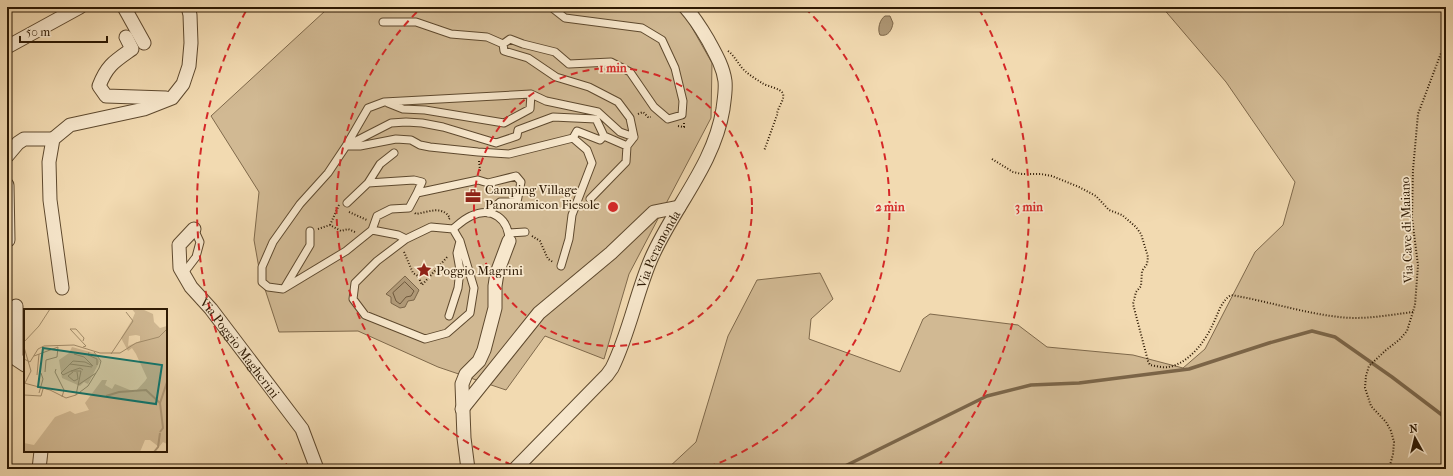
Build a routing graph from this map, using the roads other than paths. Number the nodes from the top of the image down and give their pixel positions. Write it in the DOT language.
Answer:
graph roads {
  1 [pos="80,7"];
  2 [pos="124,7"];
  3 [pos="188,7"];
  4 [pos="551,7"];
  5 [pos="685,7"];
  6 [pos="383,22"];
  7 [pos="126,37"];
  8 [pos="144,43"];
  9 [pos="504,44"];
  10 [pos="7,47"];
  11 [pos="531,94"];
  12 [pos="172,98"];
  13 [pos="384,102"];
  14 [pos="604,136"];
  15 [pos="634,137"];
  16 [pos="573,138"];
  17 [pos="53,139"];
  18 [pos="346,146"];
  19 [pos="627,146"];
  20 [pos="394,153"];
  21 [pos="7,156"];
  22 [pos="368,183"];
  23 [pos="7,185"];
  24 [pos="417,193"];
  25 [pos="590,199"];
  26 [pos="347,203"];
  27 [pos="679,206"];
  28 [pos="488,213"];
  29 [pos="194,229"];
  30 [pos="453,229"];
  31 [pos="372,230"];
  32 [pos="310,231"];
  33 [pos="525,232"];
  34 [pos="509,237"];
  35 [pos="8,240"];
  36 [pos="403,241"];
  37 [pos="459,244"];
  38 [pos="561,266"];
  39 [pos="183,274"];
  40 [pos="62,288"];
  41 [pos="284,288"];
  42 [pos="16,306"];
  43 [pos="449,316"];
  44 [pos="7,364"];
  45 [pos="24,364"];
  46 [pos="462,409"];
  47 [pos="41,452"];
  48 [pos="39,469"];
  49 [pos="317,469"];
  50 [pos="468,469"];
  51 [pos="515,469"];
  1 -- 10 [label="street"];
  2 -- 8 [label="street"];
  3 -- 12 [label="street"];
  4 -- 9 [label="lane"];
  5 -- 27 [label="street, Via Peramonda"];
  6 -- 9 [label="lane"];
  7 -- 12 [label="street"];
  9 -- 15 [label="lane"];
  11 -- 13 [label="lane"];
  11 -- 13 [label="lane"];
  11 -- 15 [label="lane"];
  12 -- 17 [label="street"];
  13 -- 18 [label="lane"];
  14 -- 16 [label="lane"];
  14 -- 18 [label="lane"];
  14 -- 19 [label="lane"];
  15 -- 19 [label="lane"];
  16 -- 18 [label="lane"];
  16 -- 38 [label="lane"];
  17 -- 21 [label="street"];
  17 -- 40 [label="street"];
  18 -- 41 [label="lane"];
  19 -- 25 [label="lane"];
  20 -- 22 [label="lane"];
  22 -- 24 [label="lane"];
  22 -- 26 [label="lane"];
  23 -- 35 [label="street"];
  24 -- 28 [label="lane"];
  24 -- 31 [label="lane"];
  27 -- 46 [label="street"];
  27 -- 51 [label="street, Via Peramonda"];
  28 -- 30 [label="lane"];
  28 -- 34 [label="lane"];
  29 -- 39 [label="lane"];
  29 -- 39 [label="street, Via Poggio Magherini"];
  30 -- 36 [label="lane"];
  30 -- 37 [label="lane"];
  31 -- 36 [label="lane"];
  31 -- 41 [label="lane"];
  32 -- 41 [label="lane"];
  33 -- 34 [label="lane"];
  34 -- 46 [label="street"];
  36 -- 37 [label="lane"];
  37 -- 43 [label="lane"];
  39 -- 49 [label="street, Via Poggio Magherini"];
  42 -- 45 [label="street"];
  44 -- 45 [label="street"];
  46 -- 50 [label="street"];
  47 -- 48 [label="street"];
}
